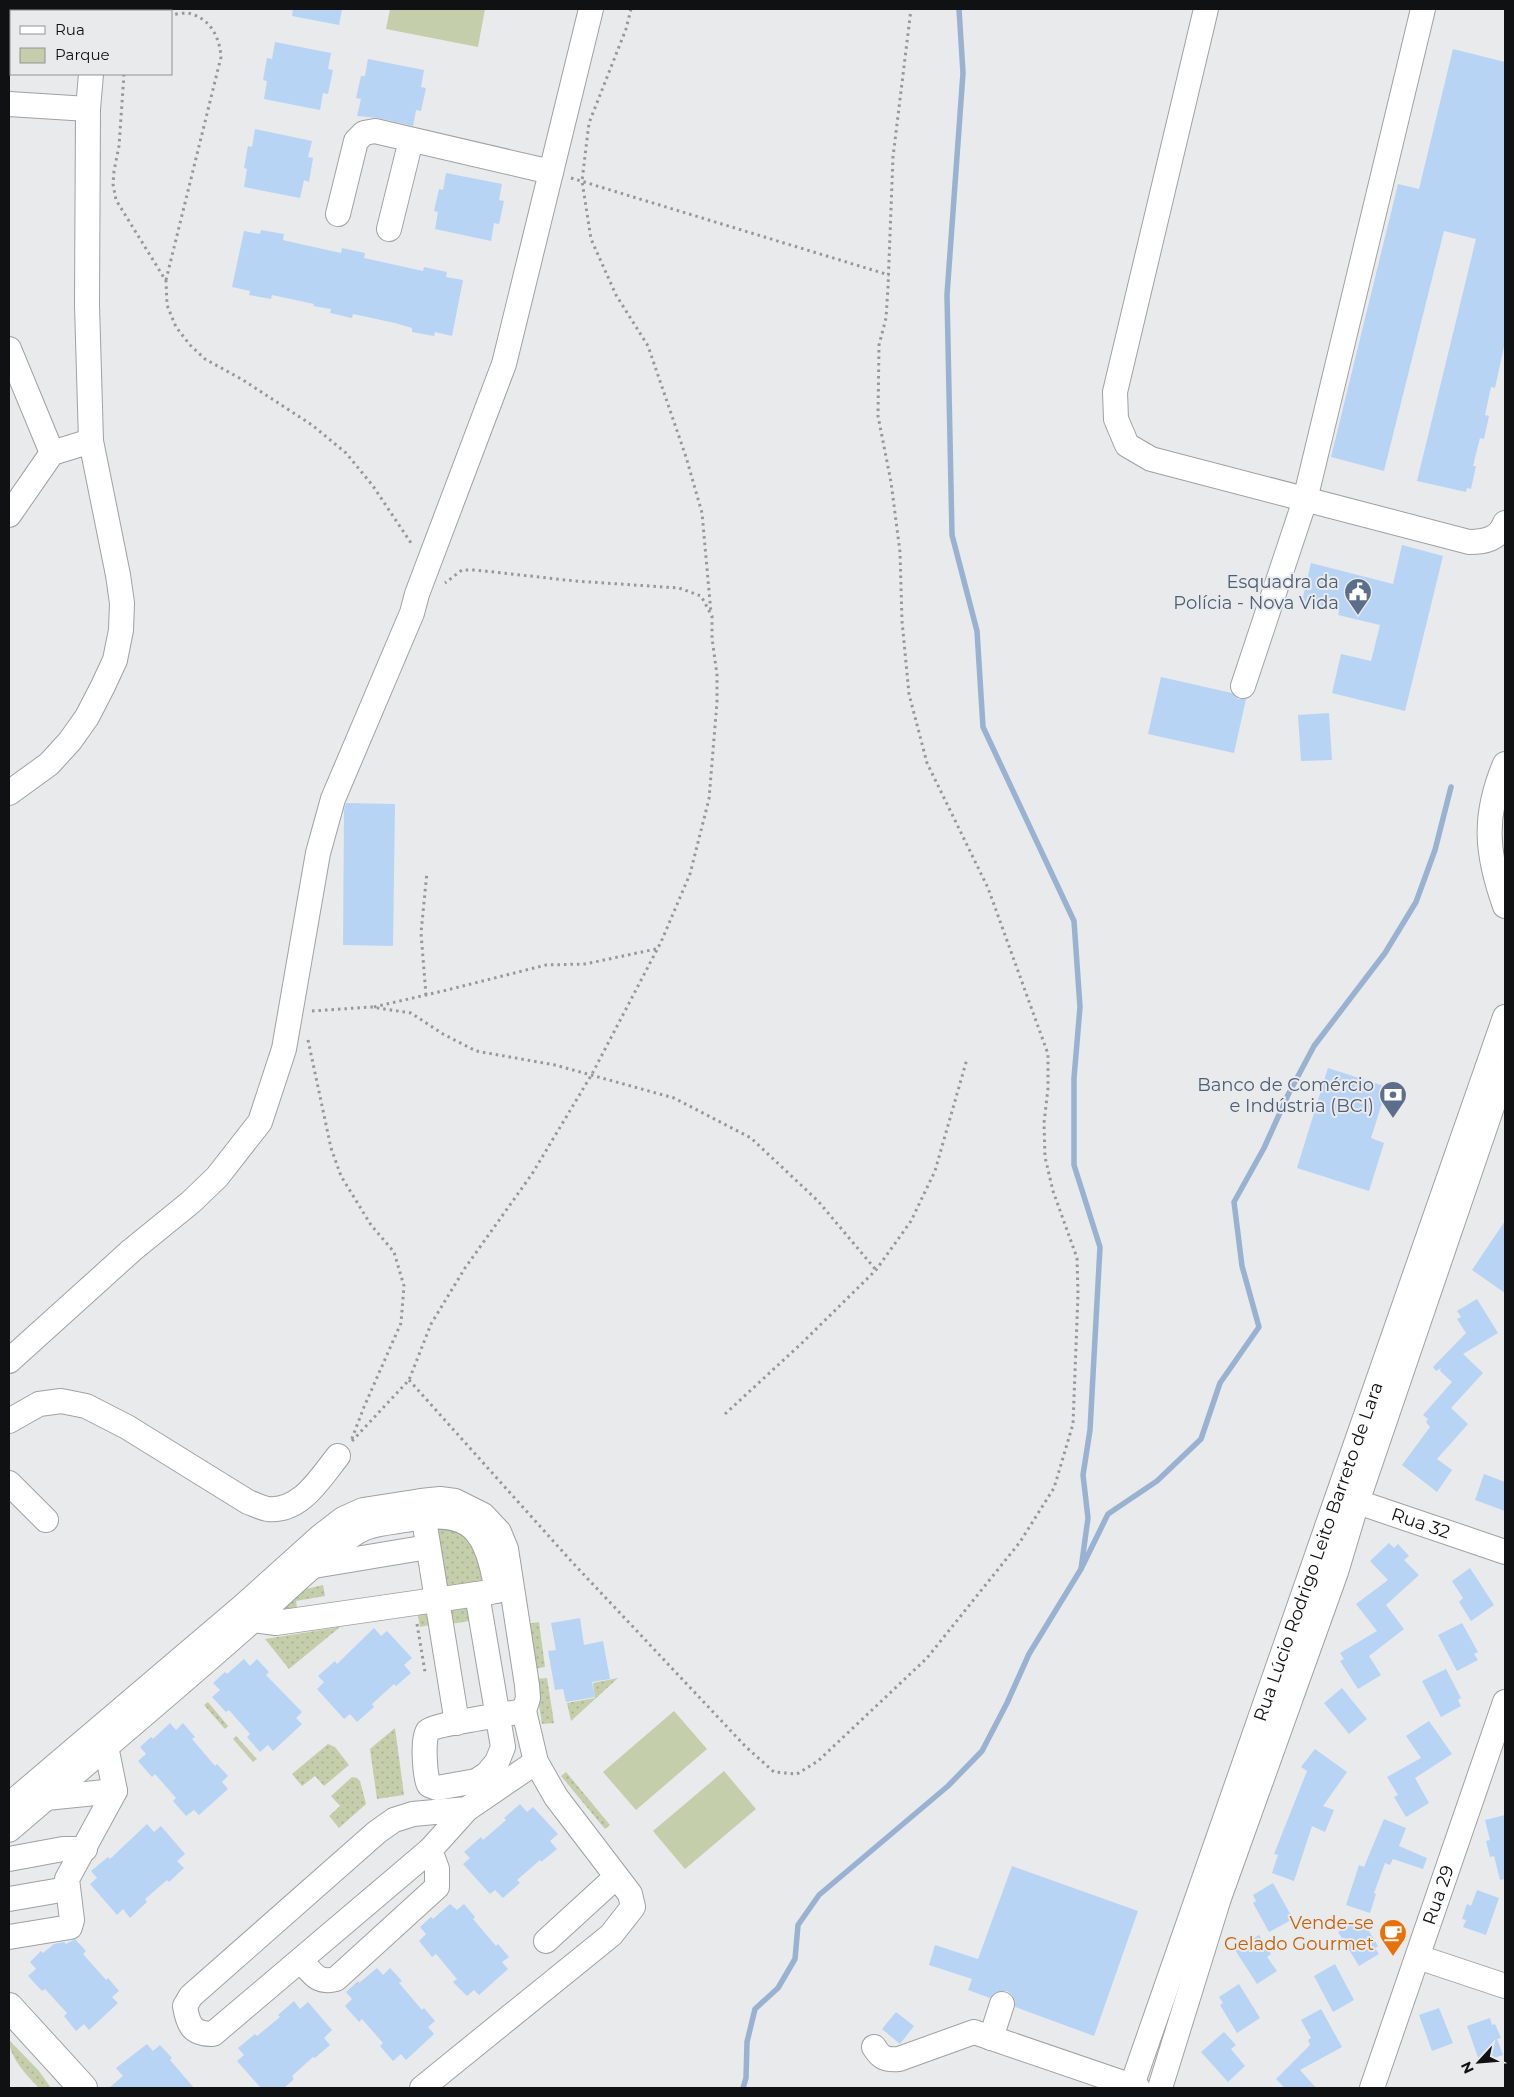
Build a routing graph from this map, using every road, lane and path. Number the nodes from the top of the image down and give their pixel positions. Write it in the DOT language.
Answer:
graph roads {
  1 [pos="591,9"];
  2 [pos="631,9"];
  3 [pos="911,9"];
  4 [pos="1206,9"];
  5 [pos="1423,9"];
  6 [pos="172,15"];
  7 [pos="91,75"];
  8 [pos="124,75"];
  9 [pos="9,104"];
  10 [pos="88,109"];
  11 [pos="411,140"];
  12 [pos="551,172"];
  13 [pos="582,181"];
  14 [pos="338,214"];
  15 [pos="389,229"];
  16 [pos="889,275"];
  17 [pos="166,281"];
  18 [pos="9,349"];
  19 [pos="90,441"];
  20 [pos="52,453"];
  21 [pos="1305,500"];
  22 [pos="9,515"];
  23 [pos="1505,523"];
  24 [pos="427,567"];
  25 [pos="443,584"];
  26 [pos="712,616"];
  27 [pos="1243,686"];
  28 [pos="1505,764"];
  29 [pos="9,792"];
  30 [pos="427,872"];
  31 [pos="1505,906"];
  32 [pos="657,949"];
  33 [pos="426,995"];
  34 [pos="371,1007"];
  35 [pos="291,1010"];
  36 [pos="1505,1017"];
  37 [pos="308,1038"];
  38 [pos="967,1059"];
  39 [pos="1505,1070"];
  40 [pos="592,1074"];
  41 [pos="876,1270"];
  42 [pos="9,1361"];
  43 [pos="409,1380"];
  44 [pos="725,1414"];
  45 [pos="9,1421"];
  46 [pos="338,1456"];
  47 [pos="9,1483"];
  48 [pos="1347,1499"];
  49 [pos="422,1509"];
  50 [pos="46,1520"];
  51 [pos="348,1539"];
  52 [pos="428,1546"];
  53 [pos="1505,1552"];
  54 [pos="495,1591"];
  55 [pos="437,1600"];
  56 [pos="248,1613"];
  57 [pos="1505,1702"];
  58 [pos="524,1711"];
  59 [pos="498,1716"];
  60 [pos="457,1723"];
  61 [pos="100,1740"];
  62 [pos="536,1762"];
  63 [pos="1495,1764"];
  64 [pos="115,1791"];
  65 [pos="46,1798"];
  66 [pos="9,1805"];
  67 [pos="467,1809"];
  68 [pos="9,1830"];
  69 [pos="85,1849"];
  70 [pos="430,1850"];
  71 [pos="9,1859"];
  72 [pos="616,1877"];
  73 [pos="67,1889"];
  74 [pos="9,1899"];
  75 [pos="9,1937"];
  76 [pos="546,1941"];
  77 [pos="1418,1957"];
  78 [pos="301,1960"];
  79 [pos="1505,1986"];
  80 [pos="1002,2004"];
  81 [pos="9,2007"];
  82 [pos="991,2038"];
  83 [pos="874,2047"];
  84 [pos="83,2088"];
  85 [pos="422,2088"];
  86 [pos="1133,2088"];
  87 [pos="1160,2088"];
  88 [pos="1372,2088"];
  1 -- 12 [label="street"];
  2 -- 13 [label="path"];
  3 -- 16 [label="path"];
  4 -- 21 [label="street"];
  5 -- 21 [label="street"];
  6 -- 17 [label="path"];
  7 -- 10 [label="street"];
  8 -- 17 [label="path"];
  9 -- 10 [label="street"];
  10 -- 19 [label="street"];
  11 -- 12 [label="street"];
  11 -- 14 [label="street"];
  11 -- 15 [label="street"];
  12 -- 13 [label="path"];
  12 -- 24 [label="street"];
  13 -- 16 [label="path"];
  13 -- 26 [label="path"];
  16 -- 43 [label="path"];
  17 -- 24 [label="path"];
  18 -- 20 [label="street"];
  19 -- 20 [label="street"];
  19 -- 29 [label="street"];
  20 -- 22 [label="street"];
  21 -- 23 [label="street"];
  21 -- 27 [label="street"];
  24 -- 35 [label="street"];
  25 -- 26 [label="path"];
  26 -- 32 [label="path"];
  28 -- 31 [label="street"];
  30 -- 33 [label="path"];
  32 -- 33 [label="path"];
  32 -- 40 [label="path"];
  33 -- 34 [label="path"];
  34 -- 35 [label="path"];
  34 -- 40 [label="path"];
  35 -- 42 [label="street"];
  36 -- 48 [label="street, Rua Lúcio Rodrigo Leito Barreto de Lara"];
  37 -- 43 [label="path"];
  38 -- 41 [label="path"];
  39 -- 48 [label="street, Rua Lúcio Rodrigo Leito Barreto de Lara"];
  40 -- 41 [label="path"];
  40 -- 43 [label="path"];
  41 -- 44 [label="path"];
  45 -- 46 [label="street"];
  47 -- 50 [label="street"];
  48 -- 53 [label="street, Rua 32"];
  48 -- 86 [label="street, Rua Lúcio Rodrigo Leito Barreto de Lara"];
  48 -- 87 [label="street, Rua Lúcio Rodrigo Leito Barreto de Lara"];
  49 -- 51 [label="street"];
  49 -- 52 [label="street"];
  49 -- 54 [label="street"];
  51 -- 52 [label="street"];
  51 -- 56 [label="street"];
  51 -- 56 [label="street"];
  52 -- 55 [label="street"];
  54 -- 55 [label="street"];
  54 -- 58 [label="street"];
  54 -- 59 [label="street"];
  55 -- 56 [label="street"];
  55 -- 60 [label="street"];
  56 -- 61 [label="street"];
  57 -- 63 [label="street, Rua 29"];
  58 -- 59 [label="street"];
  58 -- 62 [label="street"];
  59 -- 60 [label="street"];
  59 -- 60 [label="street"];
  61 -- 64 [label="street"];
  61 -- 65 [label="street"];
  61 -- 66 [label="street"];
  62 -- 67 [label="street"];
  62 -- 72 [label="street"];
  63 -- 77 [label="street, Rua 29"];
  64 -- 65 [label="street"];
  64 -- 69 [label="street"];
  65 -- 68 [label="street"];
  67 -- 70 [label="street"];
  67 -- 78 [label="street"];
  69 -- 71 [label="street"];
  69 -- 73 [label="street"];
  70 -- 78 [label="street"];
  70 -- 78 [label="street"];
  72 -- 76 [label="street"];
  72 -- 85 [label="street"];
  73 -- 74 [label="street"];
  73 -- 75 [label="street"];
  77 -- 79 [label="street"];
  77 -- 88 [label="street, Rua 29"];
  80 -- 82 [label="street"];
  81 -- 84 [label="highway"];
  82 -- 83 [label="street"];
  82 -- 86 [label="street"];
}
